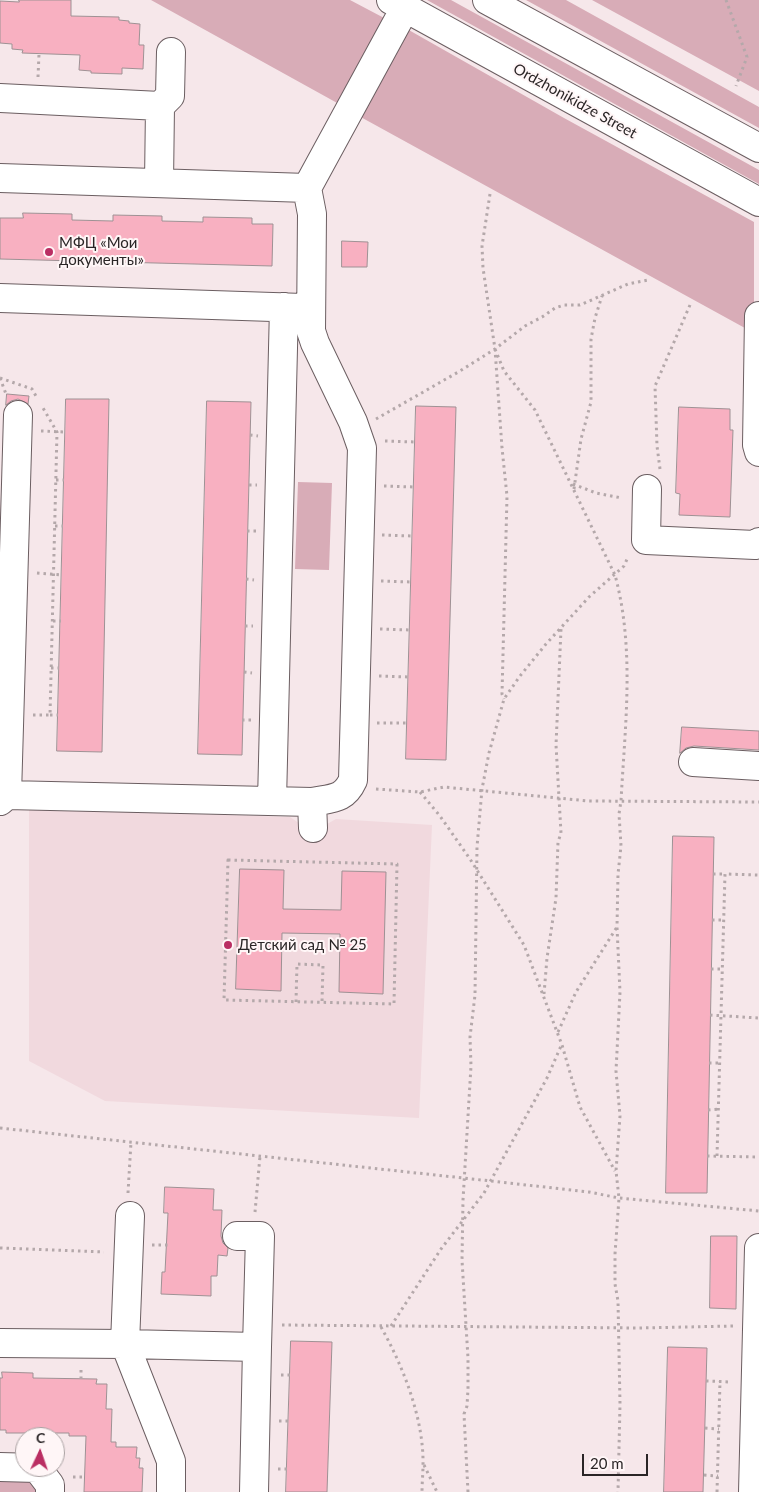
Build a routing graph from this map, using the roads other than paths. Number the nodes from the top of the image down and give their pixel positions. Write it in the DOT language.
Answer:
graph roads {
  1 [pos="495,2"];
  2 [pos="398,4"];
  3 [pos="171,52"];
  4 [pos="0,98"];
  5 [pos="160,106"];
  6 [pos="759,148"];
  7 [pos="0,178"];
  8 [pos="159,183"];
  9 [pos="307,188"];
  10 [pos="759,202"];
  11 [pos="0,298"];
  12 [pos="284,307"];
  13 [pos="320,308"];
  14 [pos="759,316"];
  15 [pos="18,415"];
  16 [pos="759,452"];
  17 [pos="646,495"];
  18 [pos="759,542"];
  19 [pos="693,762"];
  20 [pos="759,766"];
  21 [pos="4,798"];
  22 [pos="272,801"];
  23 [pos="312,802"];
  24 [pos="314,828"];
  25 [pos="130,1216"];
  26 [pos="249,1236"];
  27 [pos="759,1248"];
  28 [pos="257,1336"];
  29 [pos="0,1343"];
  30 [pos="124,1344"];
  31 [pos="0,1467"];
  32 [pos="50,1492"];
  33 [pos="171,1492"];
  34 [pos="254,1492"];
  35 [pos="753,1492"];
  1 -- 6 [label="street"];
  2 -- 9 [label="street"];
  2 -- 10 [label="street, Ordzhonikidze Street"];
  3 -- 5 [label="street"];
  4 -- 5 [label="street"];
  5 -- 8 [label="street"];
  7 -- 8 [label="street"];
  8 -- 9 [label="street"];
  9 -- 13 [label="street"];
  11 -- 12 [label="street"];
  12 -- 13 [label="street"];
  12 -- 22 [label="street"];
  13 -- 23 [label="street"];
  14 -- 16 [label="street"];
  15 -- 21 [label="street"];
  17 -- 18 [label="street"];
  19 -- 20 [label="street"];
  21 -- 22 [label="street"];
  22 -- 23 [label="street"];
  23 -- 24 [label="street"];
  25 -- 30 [label="street"];
  26 -- 28 [label="street"];
  27 -- 35 [label="street"];
  28 -- 30 [label="street"];
  28 -- 34 [label="street"];
  29 -- 30 [label="street"];
  30 -- 33 [label="street"];
  31 -- 32 [label="street"];
}
